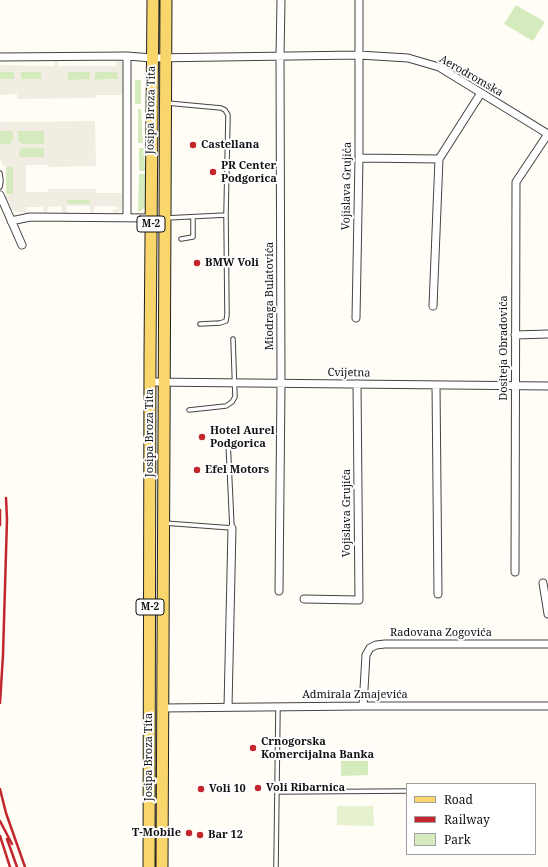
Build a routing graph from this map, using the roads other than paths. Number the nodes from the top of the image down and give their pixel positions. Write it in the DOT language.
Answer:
graph roads {
  1 [pos="153,0"];
  2 [pos="166,0"];
  3 [pos="281,0"];
  4 [pos="359,0"];
  5 [pos="359,55"];
  6 [pos="127,56"];
  7 [pos="280,56"];
  8 [pos="0,57"];
  9 [pos="152,58"];
  10 [pos="165,58"];
  11 [pos="480,93"];
  12 [pos="165,103"];
  13 [pos="548,134"];
  14 [pos="358,158"];
  15 [pos="439,159"];
  16 [pos="0,173"];
  17 [pos="0,187"];
  18 [pos="0,195"];
  19 [pos="226,215"];
  20 [pos="126,218"];
  21 [pos="151,218"];
  22 [pos="165,218"];
  23 [pos="193,218"];
  24 [pos="11,221"];
  25 [pos="180,239"];
  26 [pos="22,245"];
  27 [pos="432,306"];
  28 [pos="356,318"];
  29 [pos="200,324"];
  30 [pos="548,334"];
  31 [pos="515,335"];
  32 [pos="233,339"];
  33 [pos="150,382"];
  34 [pos="164,382"];
  35 [pos="234,382"];
  36 [pos="281,383"];
  37 [pos="357,384"];
  38 [pos="436,385"];
  39 [pos="515,386"];
  40 [pos="548,386"];
  41 [pos="189,410"];
  42 [pos="228,441"];
  43 [pos="163,523"];
  44 [pos="232,528"];
  45 [pos="515,572"];
  46 [pos="543,583"];
  47 [pos="279,592"];
  48 [pos="438,594"];
  49 [pos="304,598"];
  50 [pos="548,614"];
  51 [pos="548,644"];
  52 [pos="278,706"];
  53 [pos="364,706"];
  54 [pos="548,706"];
  55 [pos="228,707"];
  56 [pos="162,708"];
  57 [pos="406,791"];
  58 [pos="277,792"];
  59 [pos="149,867"];
  60 [pos="162,867"];
  61 [pos="276,867"];
  1 -- 9 [label="main road, Josipa Broza Tita / M-2"];
  2 -- 10 [label="main road, Josipa Broza Tita / M-2"];
  3 -- 7 [label="street, Miodraga Bulatovića"];
  4 -- 5 [label="street"];
  5 -- 7 [label="street, Aerodromska"];
  5 -- 11 [label="street, Aerodromska"];
  5 -- 14 [label="street, Vojislava Grujića"];
  6 -- 8 [label="street, Aerodromska"];
  6 -- 9 [label="street, Aerodromska"];
  6 -- 20 [label="street"];
  7 -- 10 [label="street, Aerodromska"];
  7 -- 36 [label="street, Miodraga Bulatovića"];
  9 -- 10 [label="street, Aerodromska"];
  9 -- 21 [label="main road, Josipa Broza Tita / M-2"];
  10 -- 12 [label="main road, Josipa Broza Tita / M-2"];
  11 -- 13 [label="street, Aerodromska"];
  11 -- 15 [label="street"];
  12 -- 19 [label="lane"];
  12 -- 22 [label="main road, Josipa Broza Tita / M-2"];
  13 -- 31 [label="street, Dositeja Obradovića"];
  14 -- 15 [label="street"];
  14 -- 28 [label="street, Vojislava Grujića"];
  15 -- 27 [label="street"];
  16 -- 17 [label="lane"];
  18 -- 24 [label="street"];
  19 -- 23 [label="lane"];
  19 -- 29 [label="lane"];
  20 -- 21 [label="street"];
  20 -- 24 [label="street"];
  21 -- 33 [label="main road, Josipa Broza Tita / M-2"];
  22 -- 23 [label="lane"];
  22 -- 34 [label="main road, Josipa Broza Tita / M-2"];
  23 -- 25 [label="lane"];
  24 -- 26 [label="street"];
  30 -- 31 [label="street"];
  31 -- 39 [label="street, Dositeja Obradovića"];
  32 -- 35 [label="lane"];
  33 -- 34 [label="street, Cvijetna"];
  33 -- 59 [label="main road, Josipa Broza Tita / M-2"];
  34 -- 35 [label="street, Cvijetna"];
  34 -- 43 [label="main road, Josipa Broza Tita / M-2"];
  35 -- 36 [label="street, Cvijetna"];
  35 -- 41 [label="lane"];
  36 -- 37 [label="street, Cvijetna"];
  36 -- 47 [label="street, Miodraga Bulatovića"];
  37 -- 38 [label="street, Cvijetna"];
  37 -- 49 [label="street, Vojislava Grujića"];
  38 -- 39 [label="street, Cvijetna"];
  38 -- 48 [label="street"];
  39 -- 40 [label="street, Cvijetna"];
  39 -- 45 [label="street, Dositeja Obradovića"];
  42 -- 44 [label="lane"];
  43 -- 44 [label="lane"];
  43 -- 56 [label="main road, Josipa Broza Tita / M-2"];
  44 -- 55 [label="street"];
  46 -- 50 [label="street"];
  51 -- 53 [label="street, Radovana Zogovića"];
  52 -- 53 [label="street, Admirala Zmajevića"];
  52 -- 55 [label="street, Admirala Zmajevića"];
  52 -- 58 [label="lane"];
  53 -- 54 [label="street, Admirala Zmajevića"];
  55 -- 56 [label="street, Admirala Zmajevića"];
  56 -- 60 [label="main road, Josipa Broza Tita / M-2"];
  57 -- 58 [label="lane"];
  58 -- 61 [label="lane"];
}
